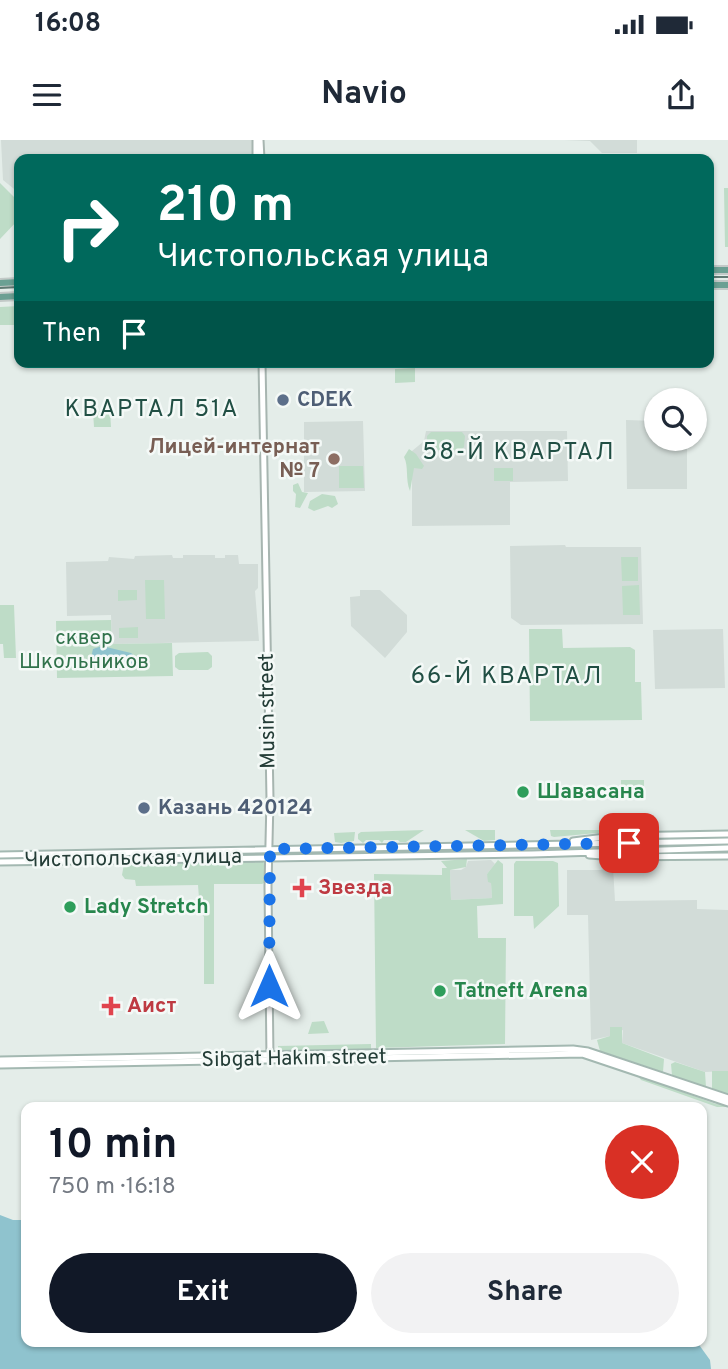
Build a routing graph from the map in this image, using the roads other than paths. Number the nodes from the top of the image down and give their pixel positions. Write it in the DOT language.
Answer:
graph roads {
  1 [pos="261,368"];
  2 [pos="728,834"];
  3 [pos="556,844"];
  4 [pos="728,845"];
  5 [pos="270,853"];
  6 [pos="568,853"];
  7 [pos="0,855"];
  8 [pos="728,856"];
  9 [pos="0,862"];
  10 [pos="270,1057"];
  11 [pos="0,1062"];
  12 [pos="728,1100"];
  1 -- 5 [label="main road, Musin street"];
  2 -- 3 [label="main road"];
  3 -- 4 [label="main road, Чистопольская улица"];
  3 -- 5 [label="main road, Чистопольская улица"];
  4 -- 6 [label="main road, Чистопольская улица"];
  5 -- 6 [label="main road, Чистопольская улица"];
  5 -- 7 [label="main road, Чистопольская улица"];
  5 -- 9 [label="main road, Чистопольская улица"];
  5 -- 10 [label="main road, Musin street"];
  6 -- 8 [label="main road"];
  10 -- 11 [label="main road, Sibgat Hakim street"];
  10 -- 12 [label="main road, Sibgat Hakim street"];
}
